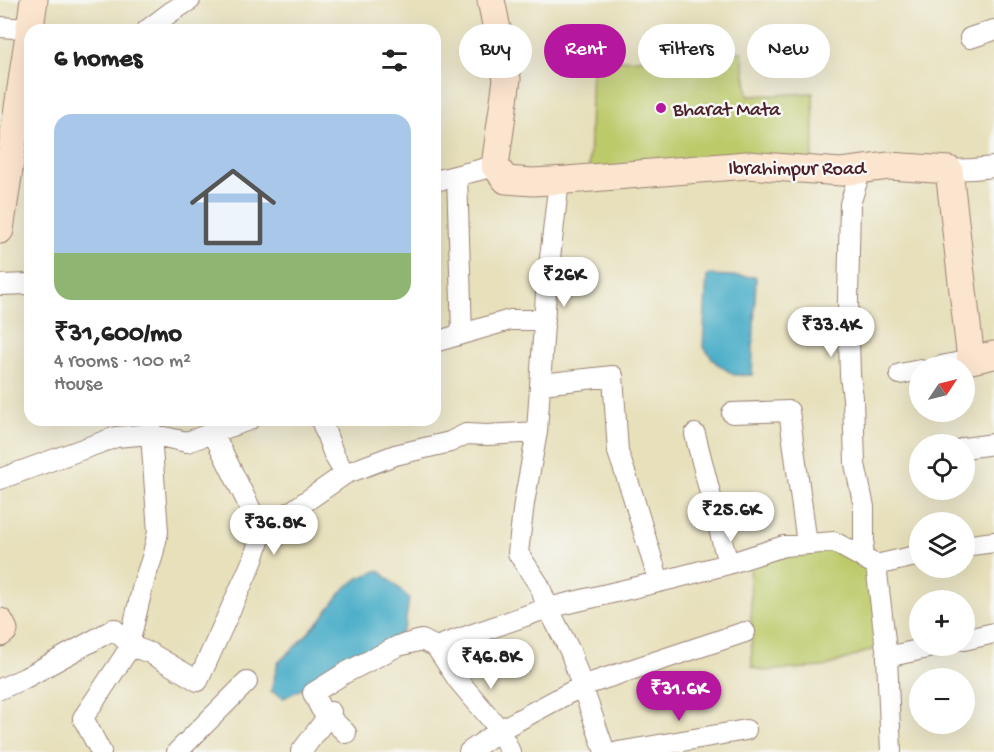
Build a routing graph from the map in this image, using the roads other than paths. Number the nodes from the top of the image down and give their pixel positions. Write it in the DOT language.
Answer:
graph roads {
  1 [pos="34,0"];
  2 [pos="190,0"];
  3 [pos="491,0"];
  4 [pos="30,24"];
  5 [pos="155,24"];
  6 [pos="0,27"];
  7 [pos="24,29"];
  8 [pos="994,30"];
  9 [pos="970,38"];
  10 [pos="24,49"];
  11 [pos="9,110"];
  12 [pos="495,166"];
  13 [pos="994,167"];
  14 [pos="861,169"];
  15 [pos="950,170"];
  16 [pos="458,176"];
  17 [pos="441,180"];
  18 [pos="559,180"];
  19 [pos="0,230"];
  20 [pos="24,284"];
  21 [pos="0,285"];
  22 [pos="544,320"];
  23 [pos="462,334"];
  24 [pos="441,340"];
  25 [pos="982,357"];
  26 [pos="909,372"];
  27 [pos="900,374"];
  28 [pos="541,384"];
  29 [pos="732,413"];
  30 [pos="232,426"];
  31 [pos="323,426"];
  32 [pos="150,427"];
  33 [pos="537,432"];
  34 [pos="213,433"];
  35 [pos="695,435"];
  36 [pos="994,444"];
  37 [pos="975,447"];
  38 [pos="345,474"];
  39 [pos="0,479"];
  40 [pos="262,532"];
  41 [pos="994,542"];
  42 [pos="807,543"];
  43 [pos="975,545"];
  44 [pos="909,556"];
  45 [pos="868,561"];
  46 [pos="728,564"];
  47 [pos="659,582"];
  48 [pos="548,608"];
  49 [pos="0,622"];
  50 [pos="746,632"];
  51 [pos="0,633"];
  52 [pos="994,633"];
  53 [pos="975,637"];
  54 [pos="131,646"];
  55 [pos="436,647"];
  56 [pos="909,652"];
  57 [pos="887,657"];
  58 [pos="247,682"];
  59 [pos="582,686"];
  60 [pos="0,689"];
  61 [pos="330,714"];
  62 [pos="500,730"];
  63 [pos="746,730"];
  64 [pos="346,733"];
  65 [pos="101,752"];
  66 [pos="177,752"];
  67 [pos="301,752"];
  68 [pos="469,752"];
  69 [pos="510,752"];
  70 [pos="605,752"];
  71 [pos="618,752"];
  72 [pos="891,752"];
  1 -- 4 [label="street"];
  2 -- 5 [label="street"];
  3 -- 12 [label="street"];
  6 -- 7 [label="street"];
  8 -- 9 [label="street"];
  10 -- 11 [label="street"];
  11 -- 19 [label="street"];
  12 -- 16 [label="street"];
  12 -- 18 [label="street, Ibrahimpur Road"];
  13 -- 15 [label="street"];
  14 -- 15 [label="street, Ibrahimpur Road"];
  14 -- 18 [label="street, Ibrahimpur Road"];
  14 -- 45 [label="street"];
  15 -- 25 [label="street"];
  16 -- 17 [label="street"];
  16 -- 23 [label="street"];
  18 -- 22 [label="street"];
  20 -- 21 [label="street"];
  22 -- 23 [label="street"];
  22 -- 28 [label="street"];
  23 -- 24 [label="street"];
  26 -- 27 [label="street"];
  28 -- 33 [label="street"];
  28 -- 47 [label="street"];
  29 -- 42 [label="street"];
  30 -- 34 [label="street"];
  31 -- 38 [label="street"];
  32 -- 34 [label="street"];
  32 -- 39 [label="street"];
  32 -- 54 [label="street"];
  33 -- 38 [label="street"];
  33 -- 48 [label="street"];
  34 -- 40 [label="street"];
  35 -- 46 [label="street"];
  36 -- 37 [label="street"];
  38 -- 40 [label="street"];
  40 -- 54 [label="street"];
  41 -- 43 [label="street"];
  42 -- 45 [label="street"];
  42 -- 46 [label="street"];
  44 -- 45 [label="street"];
  45 -- 57 [label="street"];
  46 -- 47 [label="street"];
  47 -- 48 [label="street"];
  48 -- 55 [label="street"];
  48 -- 59 [label="street"];
  49 -- 51 [label="street"];
  50 -- 59 [label="street"];
  52 -- 53 [label="street"];
  54 -- 60 [label="street"];
  54 -- 65 [label="street"];
  55 -- 61 [label="street"];
  55 -- 62 [label="street"];
  56 -- 57 [label="street"];
  57 -- 72 [label="street"];
  58 -- 66 [label="street"];
  59 -- 62 [label="street"];
  59 -- 70 [label="street"];
  61 -- 64 [label="street"];
  61 -- 67 [label="street"];
  62 -- 68 [label="street"];
  62 -- 69 [label="street"];
  63 -- 71 [label="street"];
}
